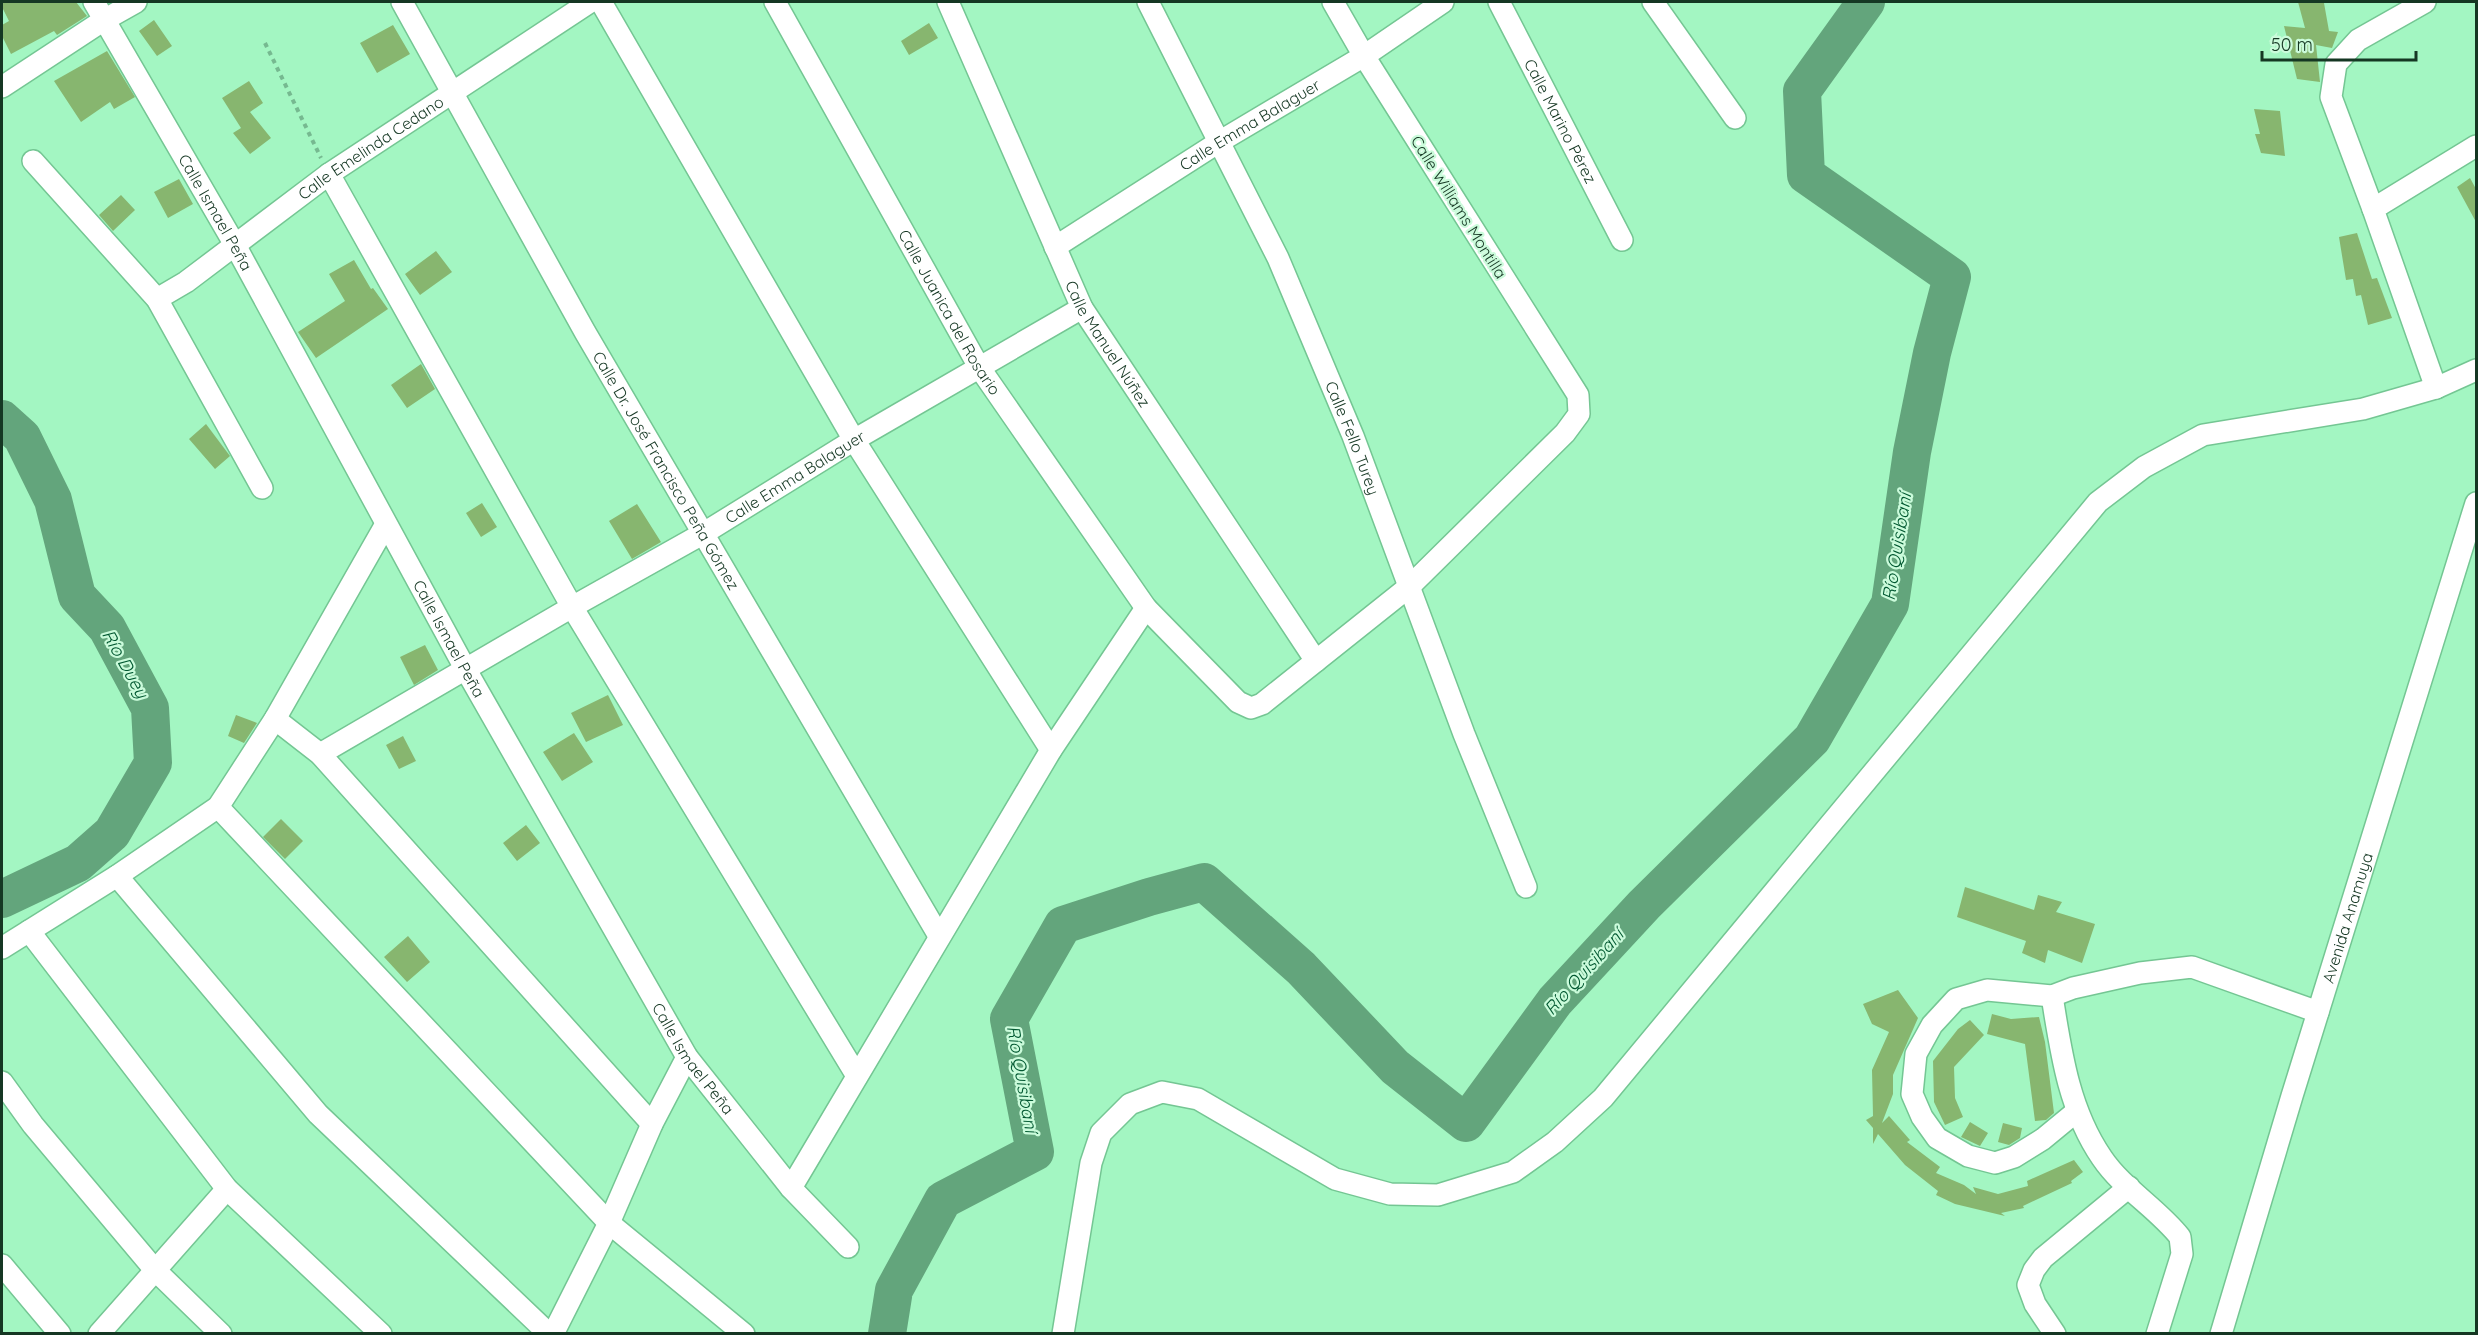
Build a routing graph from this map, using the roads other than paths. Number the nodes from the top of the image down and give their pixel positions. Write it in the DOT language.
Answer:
graph roads {
  1 [pos="136,2"];
  2 [pos="402,2"];
  3 [pos="590,2"];
  4 [pos="601,2"];
  5 [pos="775,2"];
  6 [pos="948,2"];
  7 [pos="1148,2"];
  8 [pos="1333,2"];
  9 [pos="1443,2"];
  10 [pos="1500,2"];
  11 [pos="1653,2"];
  12 [pos="2425,2"];
  13 [pos="99,10"];
  14 [pos="1364,56"];
  15 [pos="2,87"];
  16 [pos="453,92"];
  17 [pos="1735,118"];
  18 [pos="1219,142"];
  19 [pos="2476,146"];
  20 [pos="33,161"];
  21 [pos="329,174"];
  22 [pos="2373,209"];
  23 [pos="1622,240"];
  24 [pos="234,245"];
  25 [pos="1055,247"];
  26 [pos="157,299"];
  27 [pos="1082,308"];
  28 [pos="979,367"];
  29 [pos="2476,370"];
  30 [pos="2436,388"];
  31 [pos="854,440"];
  32 [pos="262,488"];
  33 [pos="2476,503"];
  34 [pos="386,524"];
  35 [pos="704,533"];
  36 [pos="1410,586"];
  37 [pos="572,607"];
  38 [pos="1146,608"];
  39 [pos="1316,661"];
  40 [pos="466,670"];
  41 [pos="275,719"];
  42 [pos="1051,750"];
  43 [pos="320,754"];
  44 [pos="218,807"];
  45 [pos="117,876"];
  46 [pos="1526,887"];
  47 [pos="28,931"];
  48 [pos="939,936"];
  49 [pos="2,948"];
  50 [pos="2052,996"];
  51 [pos="2318,1012"];
  52 [pos="687,1057"];
  53 [pos="857,1076"];
  54 [pos="2,1082"];
  55 [pos="2077,1111"];
  56 [pos="652,1124"];
  57 [pos="2128,1187"];
  58 [pos="791,1188"];
  59 [pos="227,1189"];
  60 [pos="609,1223"];
  61 [pos="848,1247"];
  62 [pos="2,1265"];
  63 [pos="155,1270"];
  64 [pos="60,1334"];
  65 [pos="99,1334"];
  66 [pos="221,1334"];
  67 [pos="381,1334"];
  68 [pos="551,1334"];
  69 [pos="744,1334"];
  70 [pos="1063,1334"];
  71 [pos="2055,1334"];
  72 [pos="2157,1334"];
  73 [pos="2221,1334"];
  1 -- 13 [label="street"];
  2 -- 16 [label="street, Calle Dr. José Francisco Peña Gómez"];
  3 -- 16 [label="street, Calle Emelinda Cedano"];
  4 -- 31 [label="street"];
  5 -- 28 [label="street, Calle Juanica del Rosario"];
  6 -- 25 [label="street, Calle Manuel Núñez"];
  7 -- 18 [label="street, Calle Fello Turey"];
  8 -- 14 [label="street, Calle Williams Montilla"];
  9 -- 14 [label="street, Calle Emma Balaguer"];
  10 -- 23 [label="street, Calle Marino Pérez"];
  11 -- 17 [label="street"];
  12 -- 22 [label="street"];
  13 -- 15 [label="street"];
  13 -- 24 [label="street, Calle Ismael Peña"];
  14 -- 18 [label="street, Calle Emma Balaguer"];
  14 -- 36 [label="street, Calle Williams Montilla"];
  16 -- 21 [label="street, Calle Emelinda Cedano"];
  16 -- 35 [label="street, Calle Dr. José Francisco Peña Gómez"];
  18 -- 25 [label="street, Calle Emma Balaguer"];
  18 -- 36 [label="street, Calle Fello Turey"];
  19 -- 22 [label="street"];
  20 -- 26 [label="street"];
  21 -- 24 [label="street, Calle Emelinda Cedano"];
  21 -- 37 [label="street"];
  22 -- 30 [label="street"];
  24 -- 26 [label="street, Calle Emelinda Cedano"];
  24 -- 34 [label="street, Calle Ismael Peña"];
  25 -- 27 [label="street, Calle Manuel Núñez"];
  26 -- 32 [label="street"];
  27 -- 28 [label="street, Calle Emma Balaguer"];
  27 -- 39 [label="street, Calle Manuel Núñez"];
  28 -- 31 [label="street, Calle Emma Balaguer"];
  28 -- 38 [label="street, Calle Juanica del Rosario"];
  29 -- 30 [label="street"];
  30 -- 70 [label="street"];
  31 -- 35 [label="street, Calle Emma Balaguer"];
  31 -- 42 [label="street"];
  33 -- 51 [label="street, Avenida Anamuya"];
  34 -- 40 [label="street, Calle Ismael Peña"];
  34 -- 41 [label="street"];
  35 -- 37 [label="street, Calle Emma Balaguer"];
  35 -- 48 [label="street, Calle Dr. José Francisco Peña Gómez"];
  36 -- 39 [label="street"];
  36 -- 46 [label="street, Calle Fello Turey"];
  37 -- 40 [label="street, Calle Emma Balaguer"];
  37 -- 53 [label="street"];
  38 -- 39 [label="street, Calle Juanica del Rosario"];
  38 -- 42 [label="street"];
  40 -- 43 [label="street, Calle Emma Balaguer"];
  40 -- 52 [label="street, Calle Ismael Peña"];
  41 -- 43 [label="street"];
  41 -- 44 [label="street"];
  42 -- 48 [label="street"];
  43 -- 56 [label="street"];
  44 -- 45 [label="street"];
  44 -- 60 [label="street"];
  45 -- 47 [label="street"];
  45 -- 68 [label="street"];
  47 -- 49 [label="street"];
  47 -- 59 [label="street"];
  48 -- 53 [label="street"];
  50 -- 51 [label="street"];
  50 -- 55 [label="street"];
  50 -- 55 [label="street"];
  51 -- 73 [label="street, Avenida Anamuya"];
  52 -- 56 [label="street"];
  52 -- 58 [label="street, Calle Ismael Peña"];
  53 -- 58 [label="street"];
  54 -- 63 [label="street"];
  55 -- 57 [label="street"];
  56 -- 60 [label="street"];
  57 -- 71 [label="street"];
  57 -- 72 [label="street"];
  58 -- 61 [label="street, Calle Ismael Peña"];
  59 -- 63 [label="street"];
  59 -- 67 [label="street"];
  60 -- 68 [label="street"];
  60 -- 69 [label="street"];
  62 -- 64 [label="street"];
  63 -- 65 [label="street"];
  63 -- 66 [label="street"];
}
